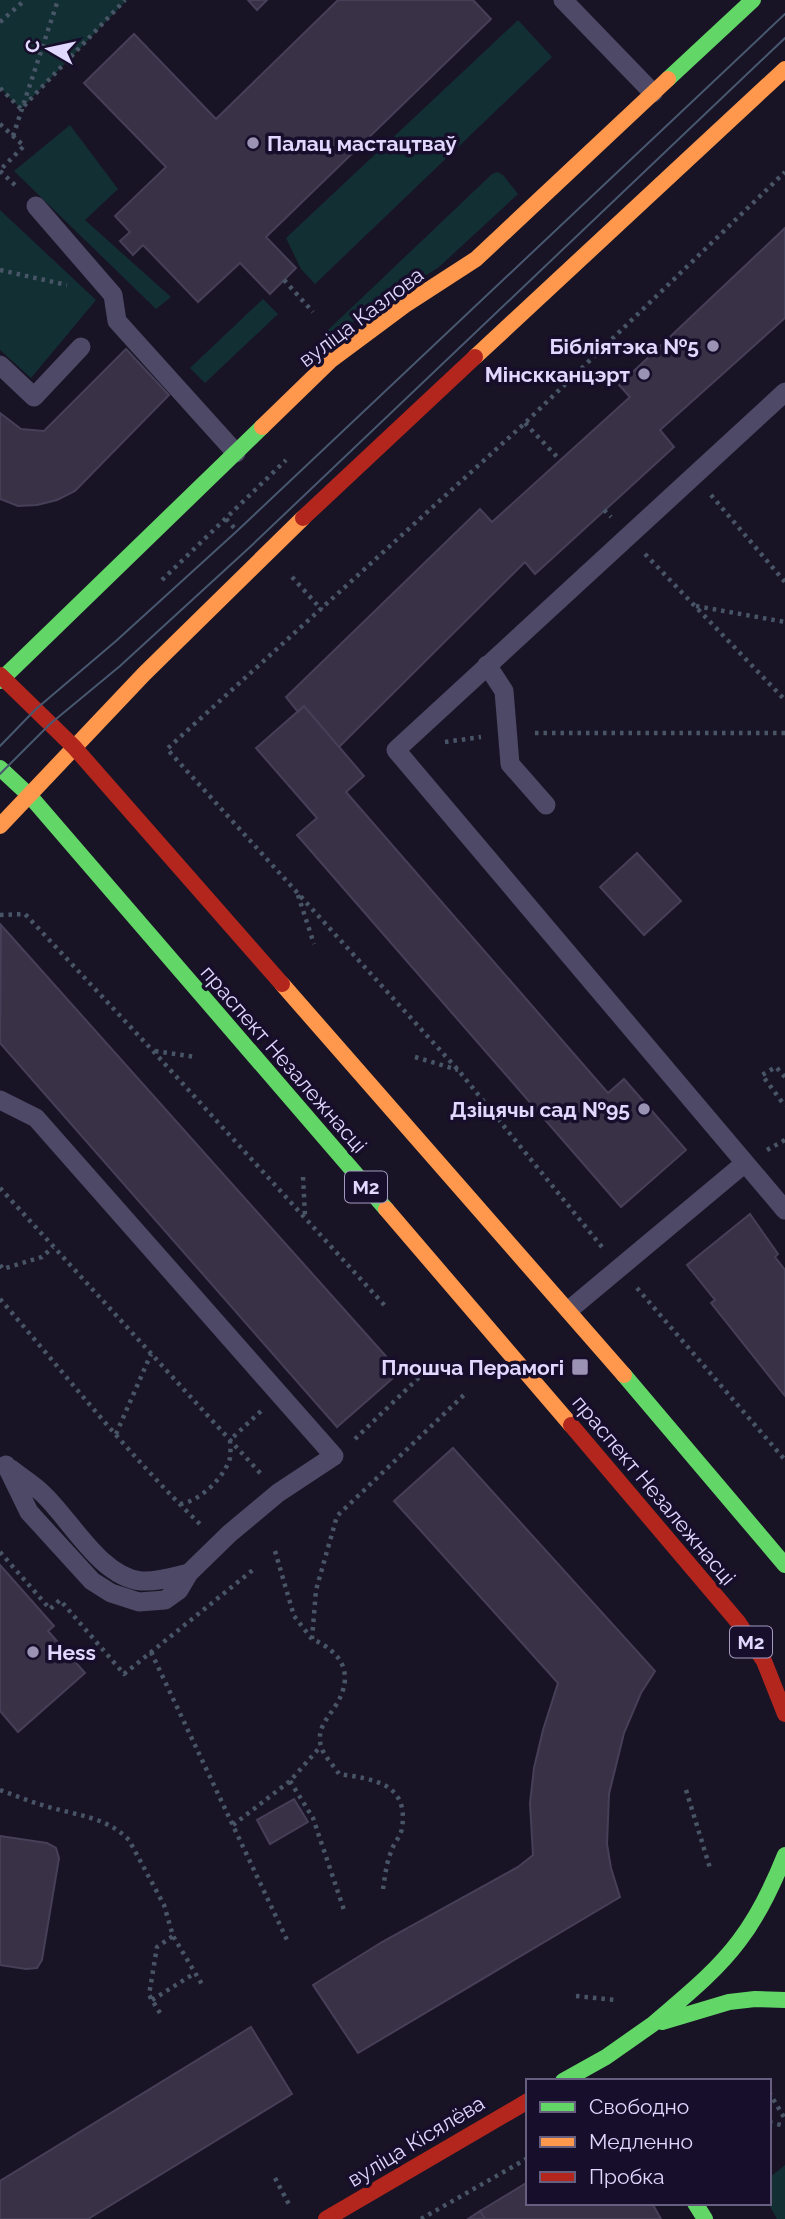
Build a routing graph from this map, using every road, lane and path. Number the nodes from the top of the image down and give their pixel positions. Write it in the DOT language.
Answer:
graph roads {
  1 [pos="25,0"];
  2 [pos="58,0"];
  3 [pos="115,0"];
  4 [pos="125,0"];
  5 [pos="564,0"];
  6 [pos="753,0"];
  7 [pos="121,6"];
  8 [pos="0,22"];
  9 [pos="785,69"];
  10 [pos="0,88"];
  11 [pos="653,93"];
  12 [pos="21,109"];
  13 [pos="0,124"];
  14 [pos="13,136"];
  15 [pos="0,170"];
  16 [pos="785,172"];
  17 [pos="36,206"];
  18 [pos="0,270"];
  19 [pos="284,280"];
  20 [pos="113,295"];
  21 [pos="313,312"];
  22 [pos="81,347"];
  23 [pos="0,365"];
  24 [pos="785,392"];
  25 [pos="524,423"];
  26 [pos="236,453"];
  27 [pos="290,456"];
  28 [pos="560,460"];
  29 [pos="694,476"];
  30 [pos="226,519"];
  31 [pos="237,531"];
  32 [pos="628,536"];
  33 [pos="785,582"];
  34 [pos="157,585"];
  35 [pos="301,585"];
  36 [pos="695,606"];
  37 [pos="322,610"];
  38 [pos="785,622"];
  39 [pos="487,665"];
  40 [pos="1,678"];
  41 [pos="785,701"];
  42 [pos="508,733"];
  43 [pos="785,733"];
  44 [pos="74,747"];
  45 [pos="396,750"];
  46 [pos="0,768"];
  47 [pos="30,796"];
  48 [pos="546,805"];
  49 [pos="0,826"];
  50 [pos="297,893"];
  51 [pos="0,915"];
  52 [pos="314,944"];
  53 [pos="153,1051"];
  54 [pos="195,1057"];
  55 [pos="415,1057"];
  56 [pos="459,1070"];
  57 [pos="785,1077"];
  58 [pos="477,1094"];
  59 [pos="0,1100"];
  60 [pos="785,1106"];
  61 [pos="745,1163"];
  62 [pos="303,1177"];
  63 [pos="0,1188"];
  64 [pos="785,1210"];
  65 [pos="305,1217"];
  66 [pos="53,1247"];
  67 [pos="0,1265"];
  68 [pos="0,1299"];
  69 [pos="387,1308"];
  70 [pos="569,1310"];
  71 [pos="151,1354"];
  72 [pos="435,1362"];
  73 [pos="466,1393"];
  74 [pos="279,1395"];
  75 [pos="116,1434"];
  76 [pos="230,1440"];
  77 [pos="334,1456"];
  78 [pos="3,1462"];
  79 [pos="278,1493"];
  80 [pos="275,1551"];
  81 [pos="0,1552"];
  82 [pos="785,1565"];
  83 [pos="65,1606"];
  84 [pos="312,1639"];
  85 [pos="151,1652"];
  86 [pos="785,1714"];
  87 [pos="321,1746"];
  88 [pos="290,1781"];
  89 [pos="0,1790"];
  90 [pos="686,1790"];
  91 [pos="233,1825"];
  92 [pos="785,1855"];
  93 [pos="710,1868"];
  94 [pos="383,1889"];
  95 [pos="344,1910"];
  96 [pos="173,1936"];
  97 [pos="288,1942"];
  98 [pos="195,1973"];
  99 [pos="203,1986"];
  100 [pos="576,1996"];
  101 [pos="152,2000"];
  102 [pos="615,2000"];
  103 [pos="785,2000"];
  104 [pos="160,2013"];
  105 [pos="653,2024"];
  106 [pos="568,2079"];
  107 [pos="771,2095"];
  108 [pos="526,2102"];
  109 [pos="785,2119"];
  110 [pos="526,2159"];
  111 [pos="275,2178"];
  112 [pos="297,2219"];
  113 [pos="326,2219"];
  114 [pos="421,2219"];
  1 -- 8 [label="path"];
  2 -- 12 [label="path"];
  3 -- 7 [label="path"];
  4 -- 12 [label="path"];
  5 -- 11 [label="lane"];
  6 -- 11 [label="main road, вуліца Казлова"];
  9 -- 44 [label="main road"];
  10 -- 12 [label="path"];
  11 -- 26 [label="main road, вуліца Казлова"];
  12 -- 14 [label="path"];
  13 -- 14 [label="path"];
  14 -- 15 [label="path"];
  16 -- 25 [label="path"];
  17 -- 20 [label="lane"];
  18 -- 20 [label="path"];
  19 -- 21 [label="path"];
  20 -- 26 [label="lane"];
  22 -- 23 [label="lane"];
  24 -- 29 [label="lane"];
  25 -- 28 [label="path"];
  25 -- 37 [label="path"];
  26 -- 40 [label="main road, вуліца Казлова"];
  27 -- 30 [label="path"];
  29 -- 32 [label="lane"];
  29 -- 33 [label="path"];
  30 -- 31 [label="path"];
  30 -- 34 [label="path"];
  32 -- 36 [label="path"];
  32 -- 39 [label="lane"];
  35 -- 37 [label="path"];
  36 -- 38 [label="path"];
  36 -- 41 [label="path"];
  37 -- 50 [label="path"];
  39 -- 42 [label="lane"];
  39 -- 45 [label="lane"];
  40 -- 44 [label="main road"];
  42 -- 43 [label="path"];
  42 -- 45 [label="path"];
  42 -- 48 [label="lane"];
  44 -- 47 [label="main road"];
  44 -- 70 [label="main road"];
  45 -- 61 [label="lane"];
  46 -- 47 [label="main road, праспект Незалежнасці / М2"];
  47 -- 49 [label="main road"];
  47 -- 86 [label="main road, праспект Незалежнасці / М2"];
  50 -- 52 [label="path"];
  50 -- 56 [label="path"];
  51 -- 53 [label="path"];
  53 -- 54 [label="path"];
  53 -- 65 [label="path"];
  55 -- 56 [label="path"];
  56 -- 58 [label="path"];
  57 -- 60 [label="path"];
  59 -- 74 [label="lane"];
  61 -- 64 [label="lane"];
  61 -- 70 [label="lane"];
  62 -- 65 [label="path"];
  63 -- 66 [label="path"];
  65 -- 69 [label="path"];
  66 -- 67 [label="path"];
  66 -- 71 [label="path"];
  68 -- 75 [label="path"];
  70 -- 82 [label="main road"];
  71 -- 75 [label="path"];
  71 -- 76 [label="path"];
  72 -- 77 [label="path"];
  73 -- 84 [label="path"];
  74 -- 76 [label="path"];
  74 -- 77 [label="lane"];
  75 -- 76 [label="path"];
  76 -- 79 [label="path"];
  77 -- 79 [label="lane"];
  78 -- 79 [label="lane"];
  80 -- 84 [label="path"];
  81 -- 83 [label="path"];
  84 -- 87 [label="path"];
  85 -- 91 [label="path"];
  87 -- 88 [label="path"];
  87 -- 94 [label="path"];
  88 -- 91 [label="path"];
  88 -- 95 [label="path"];
  89 -- 96 [label="path"];
  90 -- 93 [label="path"];
  91 -- 97 [label="path"];
  92 -- 105 [label="main road"];
  96 -- 98 [label="path"];
  96 -- 101 [label="path"];
  98 -- 99 [label="path"];
  98 -- 101 [label="path"];
  100 -- 102 [label="path"];
  101 -- 104 [label="path"];
  103 -- 105 [label="main road"];
  105 -- 106 [label="main road"];
  107 -- 109 [label="path"];
  108 -- 113 [label="main road, вуліца Кісялёва"];
  110 -- 114 [label="path"];
  111 -- 112 [label="path"];
}
